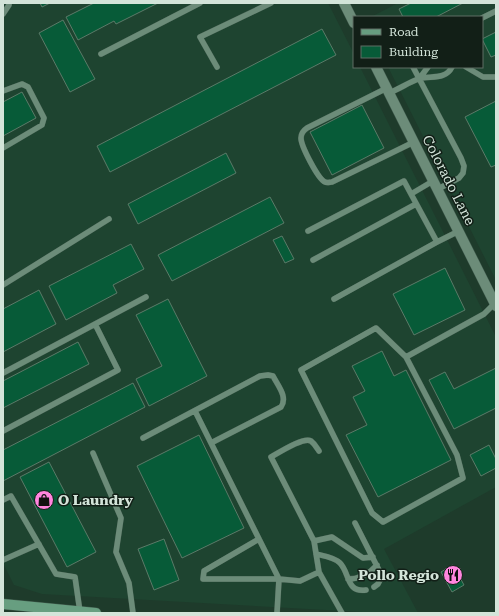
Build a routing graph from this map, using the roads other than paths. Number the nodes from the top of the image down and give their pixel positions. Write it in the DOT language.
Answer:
graph roads {
  1 [pos="9,3"];
  2 [pos="200,3"];
  3 [pos="271,3"];
  4 [pos="344,3"];
  5 [pos="496,10"];
  6 [pos="3,14"];
  7 [pos="483,17"];
  8 [pos="353,21"];
  9 [pos="101,54"];
  10 [pos="217,67"];
  11 [pos="376,68"];
  12 [pos="414,68"];
  13 [pos="427,68"];
  14 [pos="452,68"];
  15 [pos="468,68"];
  16 [pos="496,77"];
  17 [pos="419,78"];
  18 [pos="3,91"];
  19 [pos="388,91"];
  20 [pos="414,142"];
  21 [pos="3,148"];
  22 [pos="436,185"];
  23 [pos="411,194"];
  24 [pos="416,204"];
  25 [pos="109,219"];
  26 [pos="308,231"];
  27 [pos="459,231"];
  28 [pos="437,242"];
  29 [pos="313,260"];
  30 [pos="3,284"];
  31 [pos="146,297"];
  32 [pos="334,299"];
  33 [pos="495,304"];
  34 [pos="95,324"];
  35 [pos="406,357"];
  36 [pos="3,373"];
  37 [pos="195,411"];
  38 [pos="3,431"];
  39 [pos="143,438"];
  40 [pos="211,443"];
  41 [pos="319,451"];
  42 [pos="93,453"];
  43 [pos="3,500"];
  44 [pos="355,523"];
  45 [pos="259,539"];
  46 [pos="314,541"];
  47 [pos="39,544"];
  48 [pos="316,554"];
  49 [pos="373,557"];
  50 [pos="3,560"];
  51 [pos="377,565"];
  52 [pos="319,572"];
  53 [pos="279,579"];
  54 [pos="348,579"];
  55 [pos="374,587"];
  56 [pos="366,590"];
  57 [pos="3,604"];
  58 [pos="80,612"];
  59 [pos="96,613"];
  60 [pos="132,613"];
  61 [pos="277,613"];
  62 [pos="342,613"];
  1 -- 6 [label="lane"];
  2 -- 9 [label="lane"];
  3 -- 10 [label="lane"];
  4 -- 8 [label="street"];
  5 -- 7 [label="lane"];
  11 -- 19 [label="street, Colorado Lane"];
  12 -- 17 [label="lane"];
  13 -- 17 [label="lane"];
  14 -- 17 [label="lane"];
  15 -- 16 [label="lane"];
  17 -- 19 [label="lane"];
  17 -- 22 [label="lane"];
  18 -- 21 [label="lane"];
  19 -- 20 [label="street, Colorado Lane"];
  19 -- 20 [label="lane"];
  20 -- 22 [label="street, Colorado Lane"];
  22 -- 23 [label="lane"];
  22 -- 27 [label="street, Colorado Lane"];
  23 -- 24 [label="lane"];
  23 -- 26 [label="lane"];
  24 -- 28 [label="lane"];
  24 -- 29 [label="lane"];
  25 -- 30 [label="lane"];
  27 -- 28 [label="lane"];
  27 -- 33 [label="street, Colorado Lane"];
  28 -- 32 [label="lane"];
  31 -- 34 [label="lane"];
  33 -- 35 [label="lane"];
  34 -- 36 [label="lane"];
  34 -- 38 [label="lane"];
  35 -- 35 [label="lane"];
  37 -- 39 [label="lane"];
  37 -- 40 [label="lane"];
  37 -- 40 [label="lane"];
  40 -- 45 [label="lane"];
  41 -- 46 [label="lane"];
  42 -- 60 [label="lane"];
  43 -- 47 [label="lane"];
  44 -- 49 [label="lane"];
  45 -- 53 [label="lane"];
  45 -- 53 [label="lane"];
  46 -- 48 [label="lane"];
  46 -- 49 [label="lane"];
  47 -- 50 [label="lane"];
  47 -- 58 [label="lane"];
  48 -- 52 [label="lane"];
  48 -- 54 [label="lane"];
  49 -- 51 [label="lane"];
  51 -- 54 [label="lane"];
  51 -- 55 [label="lane"];
  52 -- 53 [label="lane"];
  52 -- 62 [label="lane"];
  53 -- 61 [label="lane"];
  54 -- 56 [label="lane"];
  57 -- 58 [label="main road"];
  58 -- 59 [label="main road"];
}
